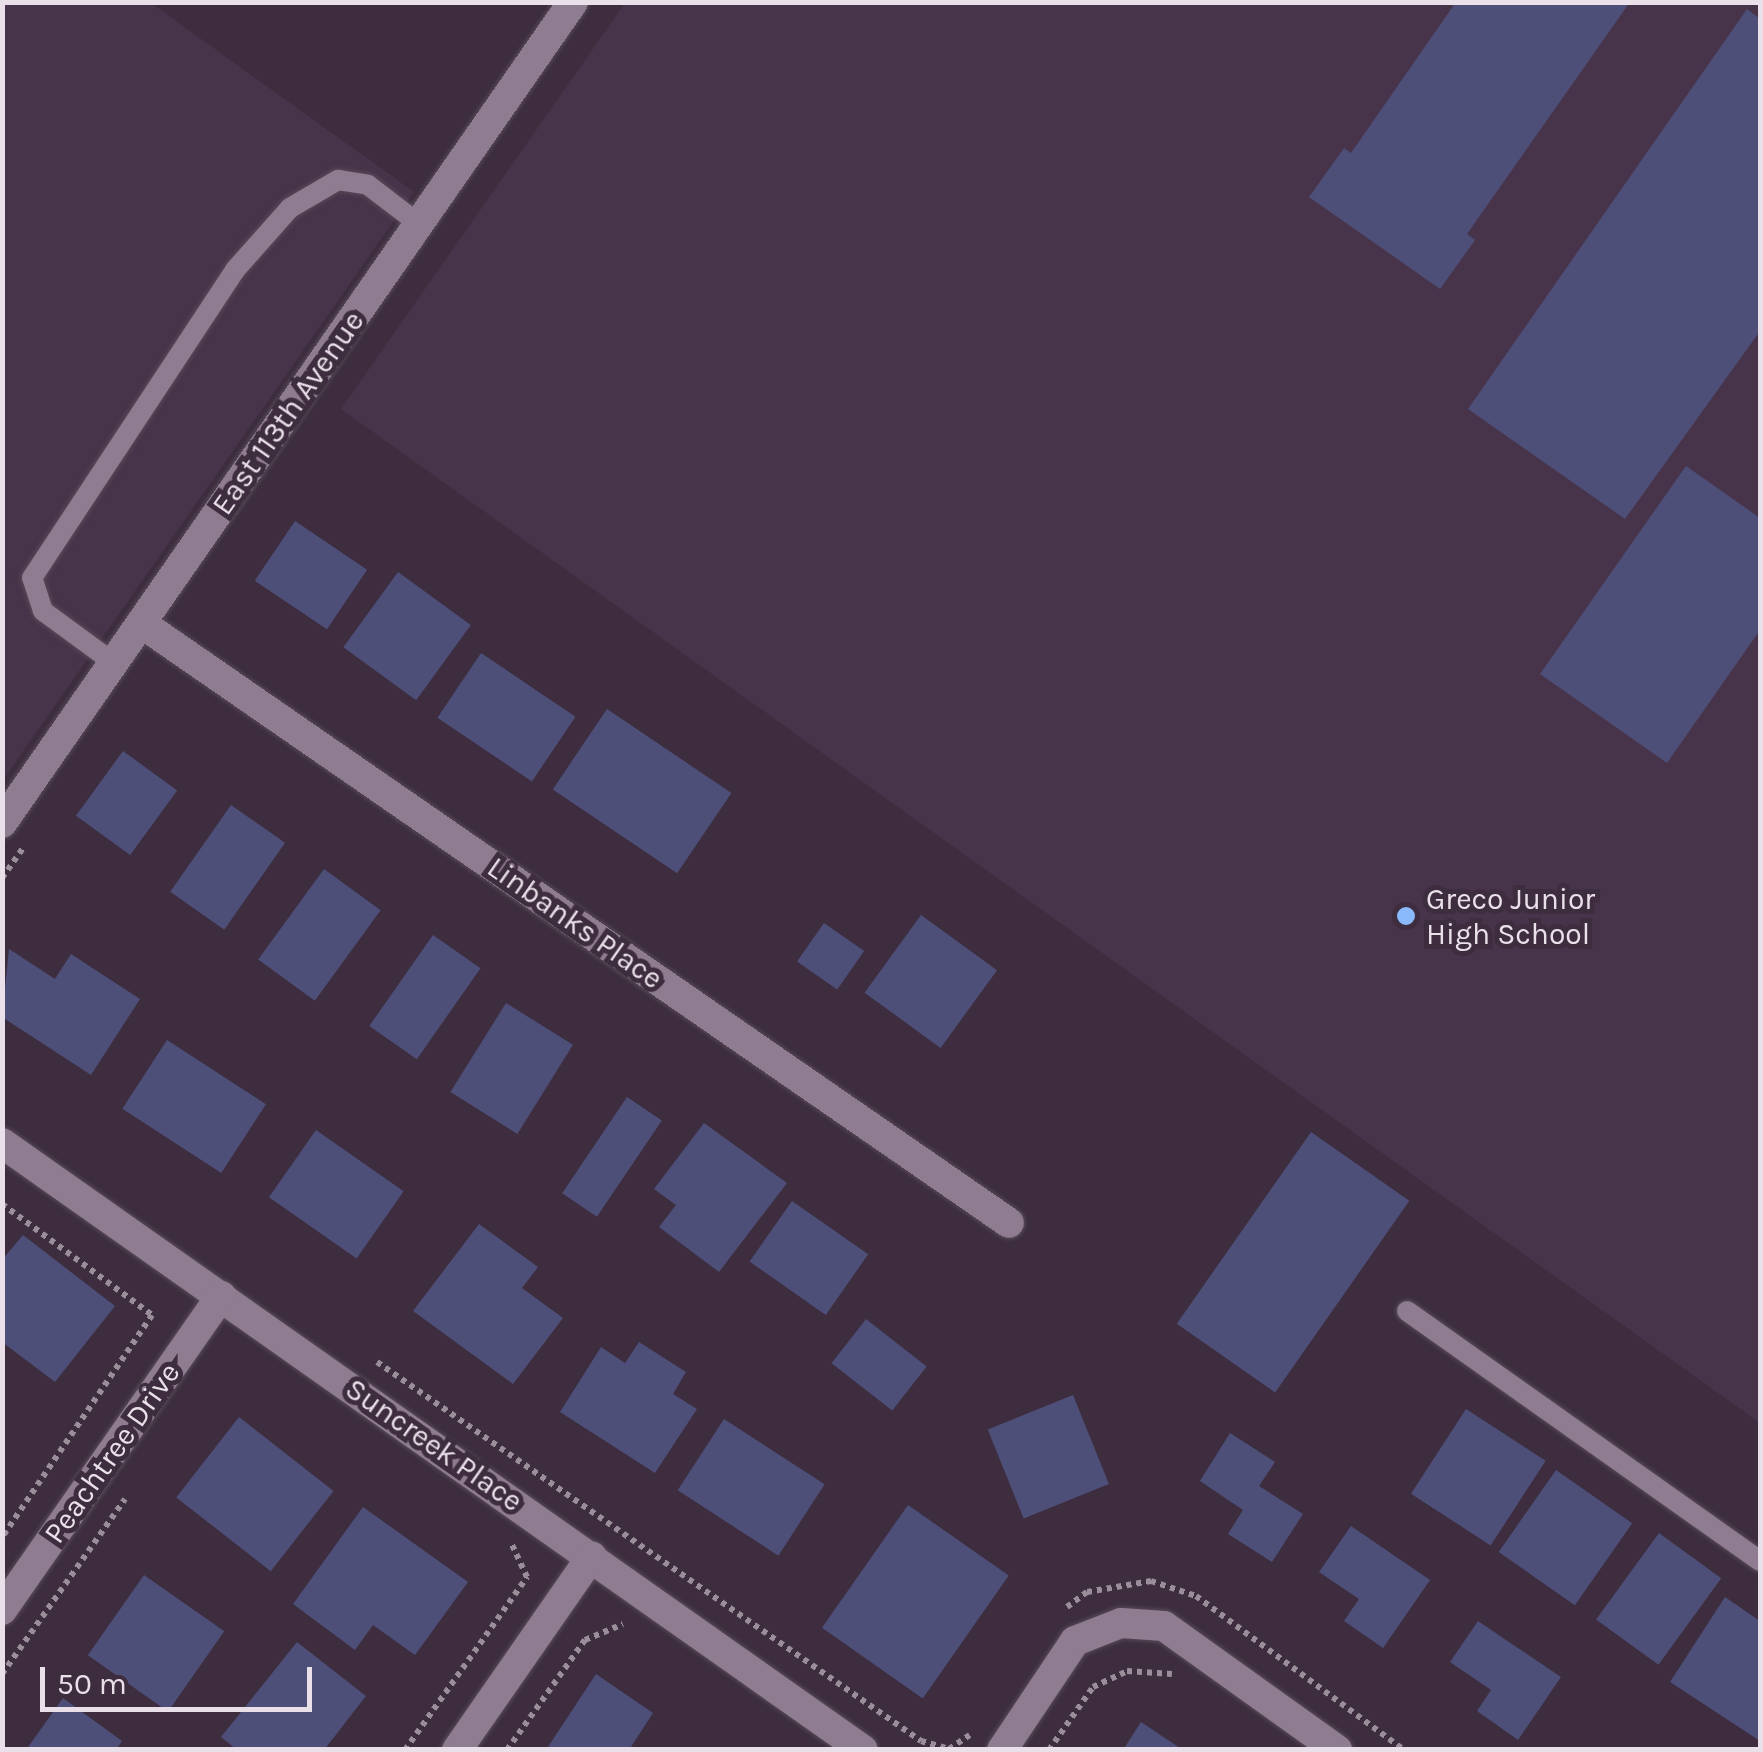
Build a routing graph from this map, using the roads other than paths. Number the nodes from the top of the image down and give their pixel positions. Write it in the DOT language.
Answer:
graph roads {
  1 [pos="573,2"];
  2 [pos="420,224"];
  3 [pos="141,623"];
  4 [pos="114,663"];
  5 [pos="2,823"];
  6 [pos="2,1142"];
  7 [pos="1008,1223"];
  8 [pos="221,1296"];
  9 [pos="1407,1311"];
  10 [pos="592,1556"];
  11 [pos="1760,1560"];
  12 [pos="2,1610"];
  13 [pos="456,1750"];
  14 [pos="863,1750"];
  15 [pos="1002,1750"];
  16 [pos="1337,1750"];
  1 -- 2 [label="street, East 113th Avenue"];
  2 -- 3 [label="street, East 113th Avenue"];
  2 -- 4 [label="lane"];
  3 -- 4 [label="street, East 113th Avenue"];
  3 -- 7 [label="street, Linbanks Place"];
  4 -- 5 [label="street, East 113th Avenue"];
  6 -- 8 [label="street, Suncreek Place"];
  8 -- 10 [label="street, Suncreek Place"];
  8 -- 12 [label="street, Peachtree Drive"];
  9 -- 11 [label="lane"];
  10 -- 13 [label="street"];
  10 -- 14 [label="street, Suncreek Place"];
  15 -- 16 [label="street"];
}
